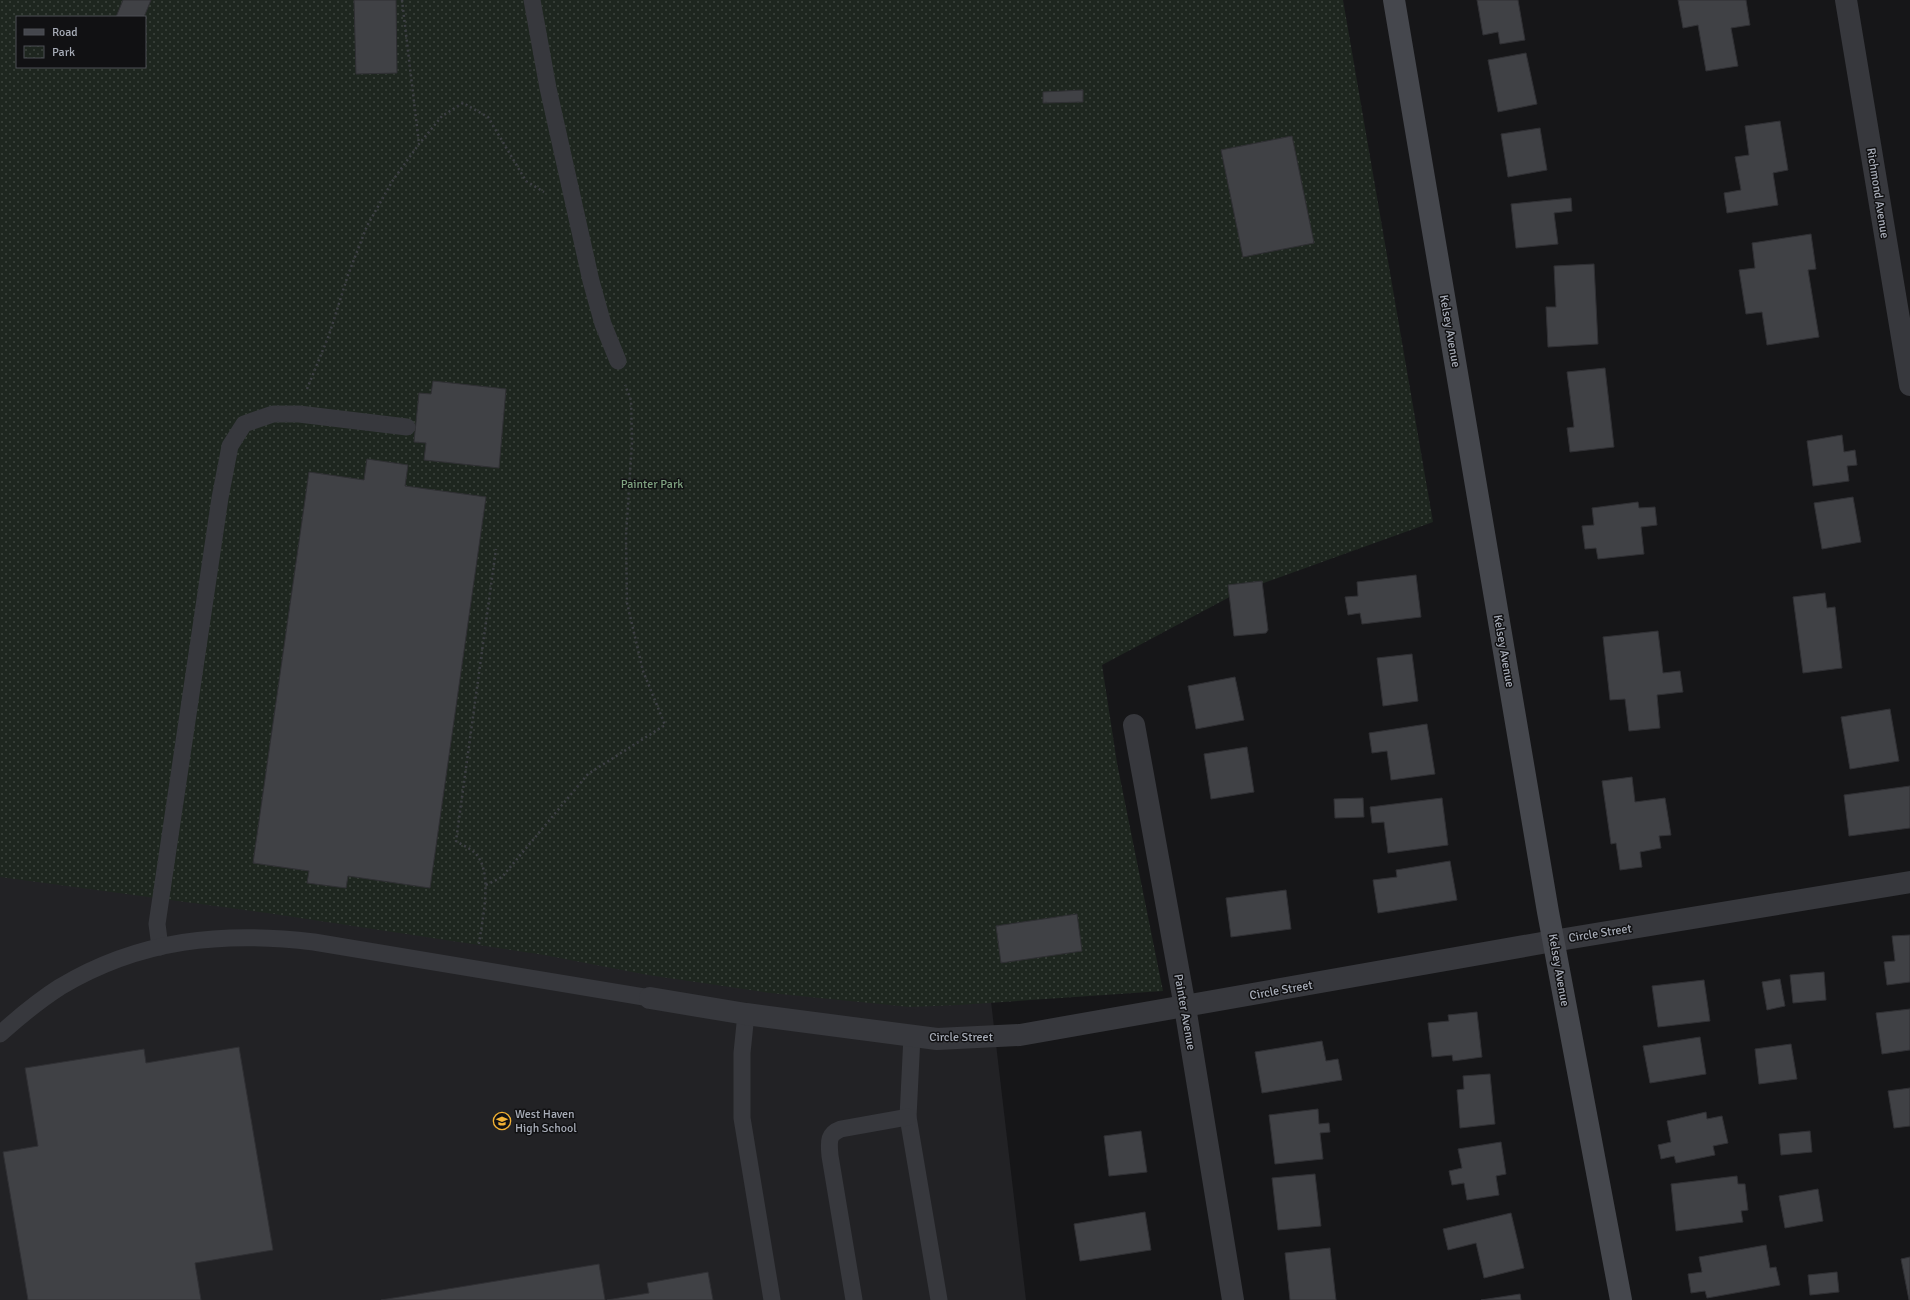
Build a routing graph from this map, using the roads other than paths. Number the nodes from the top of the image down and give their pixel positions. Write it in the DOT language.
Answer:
graph roads {
  1 [pos="532,0"];
  2 [pos="1394,0"];
  3 [pos="1846,0"];
  4 [pos="618,362"];
  5 [pos="1910,385"];
  6 [pos="407,428"];
  7 [pos="1134,725"];
  8 [pos="1910,882"];
  9 [pos="1553,941"];
  10 [pos="160,947"];
  11 [pos="650,998"];
  12 [pos="1184,1007"];
  13 [pos="746,1014"];
  14 [pos="0,1034"];
  15 [pos="912,1036"];
  16 [pos="908,1117"];
  17 [pos="772,1300"];
  18 [pos="854,1300"];
  19 [pos="939,1300"];
  20 [pos="1233,1300"];
  21 [pos="1621,1300"];
  1 -- 4 [label="lane"];
  2 -- 9 [label="street, Kelsey Avenue"];
  3 -- 5 [label="street, Richmond Avenue"];
  6 -- 10 [label="lane"];
  7 -- 12 [label="street, Painter Avenue"];
  8 -- 9 [label="street, Circle Street"];
  9 -- 12 [label="street, Circle Street"];
  9 -- 21 [label="street, Kelsey Avenue"];
  10 -- 11 [label="lane"];
  10 -- 14 [label="lane"];
  11 -- 13 [label="street, Circle Street"];
  12 -- 15 [label="street, Circle Street"];
  12 -- 20 [label="street, Painter Avenue"];
  13 -- 15 [label="street, Circle Street"];
  13 -- 17 [label="lane"];
  15 -- 16 [label="lane"];
  16 -- 18 [label="lane"];
  16 -- 19 [label="lane"];
}
